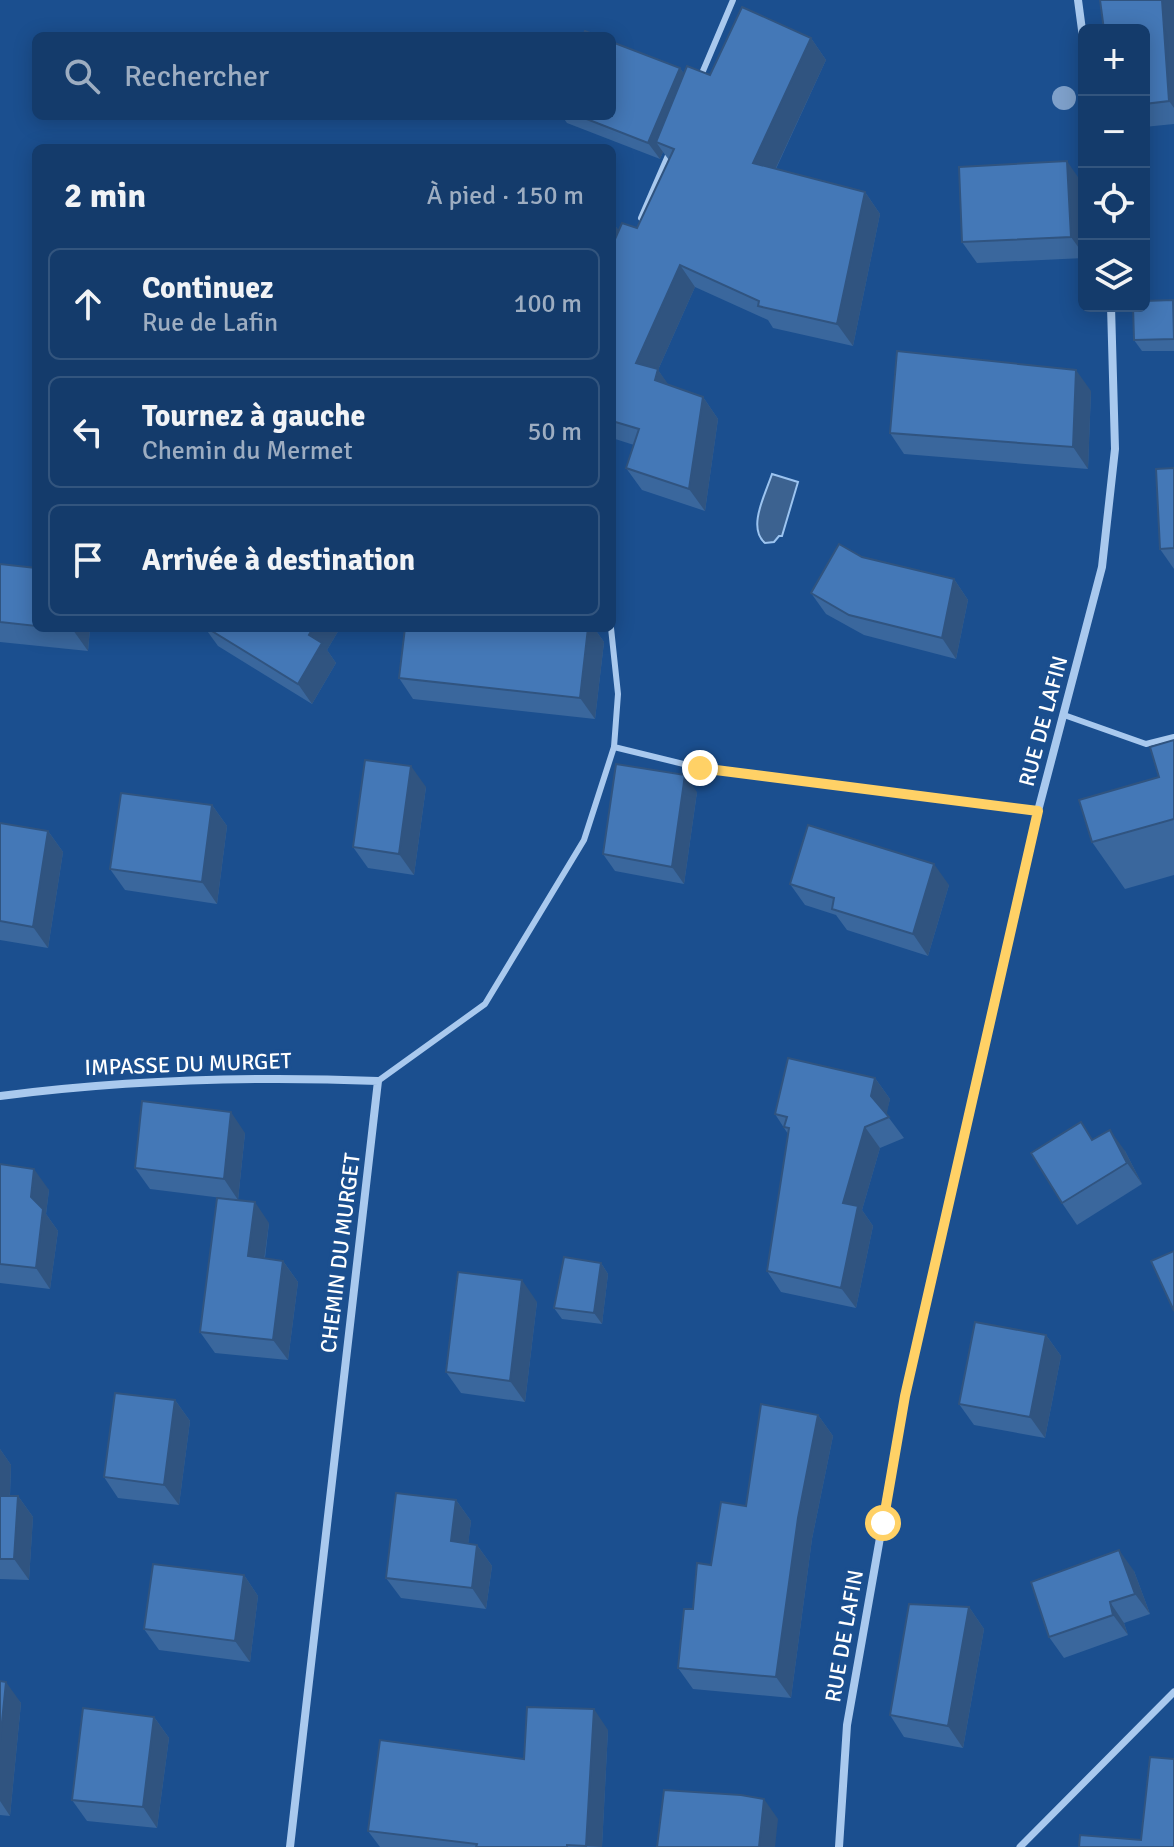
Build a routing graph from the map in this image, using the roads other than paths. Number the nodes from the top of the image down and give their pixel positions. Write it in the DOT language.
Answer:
graph roads {
  1 [pos="733,0"];
  2 [pos="1078,0"];
  3 [pos="1081,24"];
  4 [pos="696,87"];
  5 [pos="672,144"];
  6 [pos="636,231"];
  7 [pos="1111,312"];
  8 [pos="611,632"];
  9 [pos="1064,715"];
  10 [pos="1174,737"];
  11 [pos="614,747"];
  12 [pos="1038,811"];
  13 [pos="378,1081"];
  14 [pos="0,1096"];
  15 [pos="1174,1692"];
  16 [pos="290,1847"];
  17 [pos="839,1847"];
  18 [pos="1020,1847"];
  1 -- 4 [label="lane"];
  2 -- 3 [label="street"];
  5 -- 6 [label="lane"];
  7 -- 9 [label="street, RUE DE LAFIN"];
  8 -- 11 [label="lane"];
  9 -- 10 [label="lane"];
  9 -- 12 [label="street, RUE DE LAFIN"];
  11 -- 12 [label="lane"];
  11 -- 13 [label="lane"];
  12 -- 17 [label="street, RUE DE LAFIN"];
  13 -- 14 [label="street, IMPASSE DU MURGET"];
  13 -- 16 [label="street, CHEMIN DU MURGET"];
  15 -- 18 [label="street"];
}
